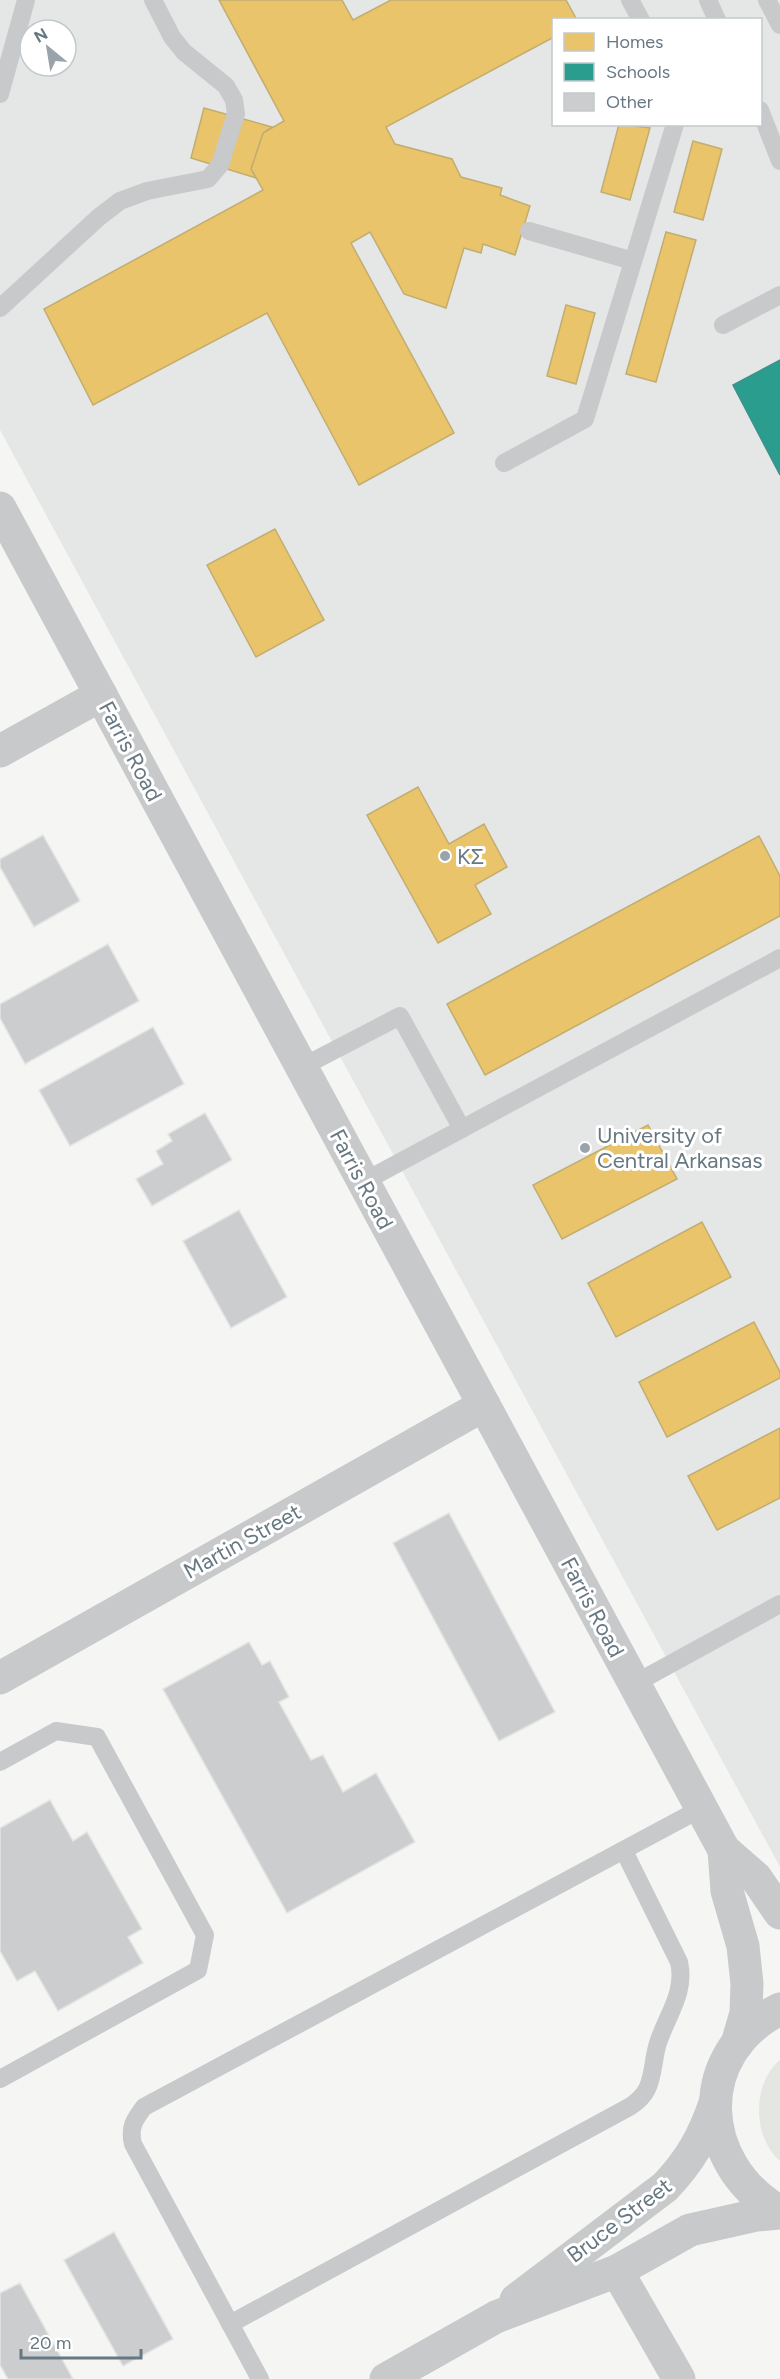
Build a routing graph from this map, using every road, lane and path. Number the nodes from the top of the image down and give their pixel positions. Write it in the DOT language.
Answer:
graph roads {
  1 [pos="26,0"];
  2 [pos="153,0"];
  3 [pos="630,0"];
  4 [pos="708,0"];
  5 [pos="767,0"];
  6 [pos="640,18"];
  7 [pos="716,18"];
  8 [pos="780,25"];
  9 [pos="0,94"];
  10 [pos="762,115"];
  11 [pos="674,126"];
  12 [pos="780,161"];
  13 [pos="529,231"];
  14 [pos="633,261"];
  15 [pos="780,295"];
  16 [pos="0,307"];
  17 [pos="723,325"];
  18 [pos="504,463"];
  19 [pos="0,508"];
  20 [pos="101,695"];
  21 [pos="0,751"];
  22 [pos="780,958"];
  23 [pos="302,1067"];
  24 [pos="462,1129"];
  25 [pos="363,1182"];
  26 [pos="484,1405"];
  27 [pos="780,1605"];
  28 [pos="0,1678"];
  29 [pos="634,1684"];
  30 [pos="0,1762"];
  31 [pos="702,1808"];
  32 [pos="724,1850"];
  33 [pos="624,1851"];
  34 [pos="780,1913"];
  35 [pos="780,2009"];
  36 [pos="737,2044"];
  37 [pos="0,2079"];
  38 [pos="715,2103"];
  39 [pos="780,2213"];
  40 [pos="617,2271"];
  41 [pos="496,2317"];
  42 [pos="230,2324"];
  43 [pos="260,2379"];
  44 [pos="386,2379"];
  45 [pos="679,2379"];
  1 -- 9 [label="lane"];
  2 -- 16 [label="lane"];
  3 -- 6 [label="lane"];
  4 -- 7 [label="lane"];
  5 -- 8 [label="lane"];
  10 -- 12 [label="lane"];
  11 -- 14 [label="lane"];
  13 -- 14 [label="lane"];
  14 -- 18 [label="lane"];
  15 -- 17 [label="lane"];
  19 -- 20 [label="street, Farris Road"];
  20 -- 21 [label="street"];
  20 -- 23 [label="street, Farris Road"];
  22 -- 24 [label="lane"];
  23 -- 24 [label="lane"];
  23 -- 25 [label="street, Farris Road"];
  24 -- 25 [label="lane"];
  25 -- 26 [label="street, Farris Road"];
  26 -- 28 [label="street, Martin Street"];
  26 -- 29 [label="street, Farris Road"];
  27 -- 29 [label="lane"];
  29 -- 31 [label="street, Farris Road"];
  30 -- 37 [label="lane"];
  31 -- 32 [label="street, Farris Road"];
  31 -- 33 [label="lane"];
  32 -- 34 [label="street, Farris Road"];
  32 -- 36 [label="street, Farris Road"];
  33 -- 42 [label="lane"];
  33 -- 42 [label="lane"];
  35 -- 36 [label="street"];
  36 -- 38 [label="street, Bruce Street"];
  38 -- 39 [label="street"];
  38 -- 41 [label="street, Bruce Street"];
  39 -- 40 [label="street, Bruce Street"];
  40 -- 41 [label="street, Bruce Street"];
  40 -- 45 [label="street"];
  41 -- 44 [label="street, Bruce Street"];
  42 -- 43 [label="lane"];
}
